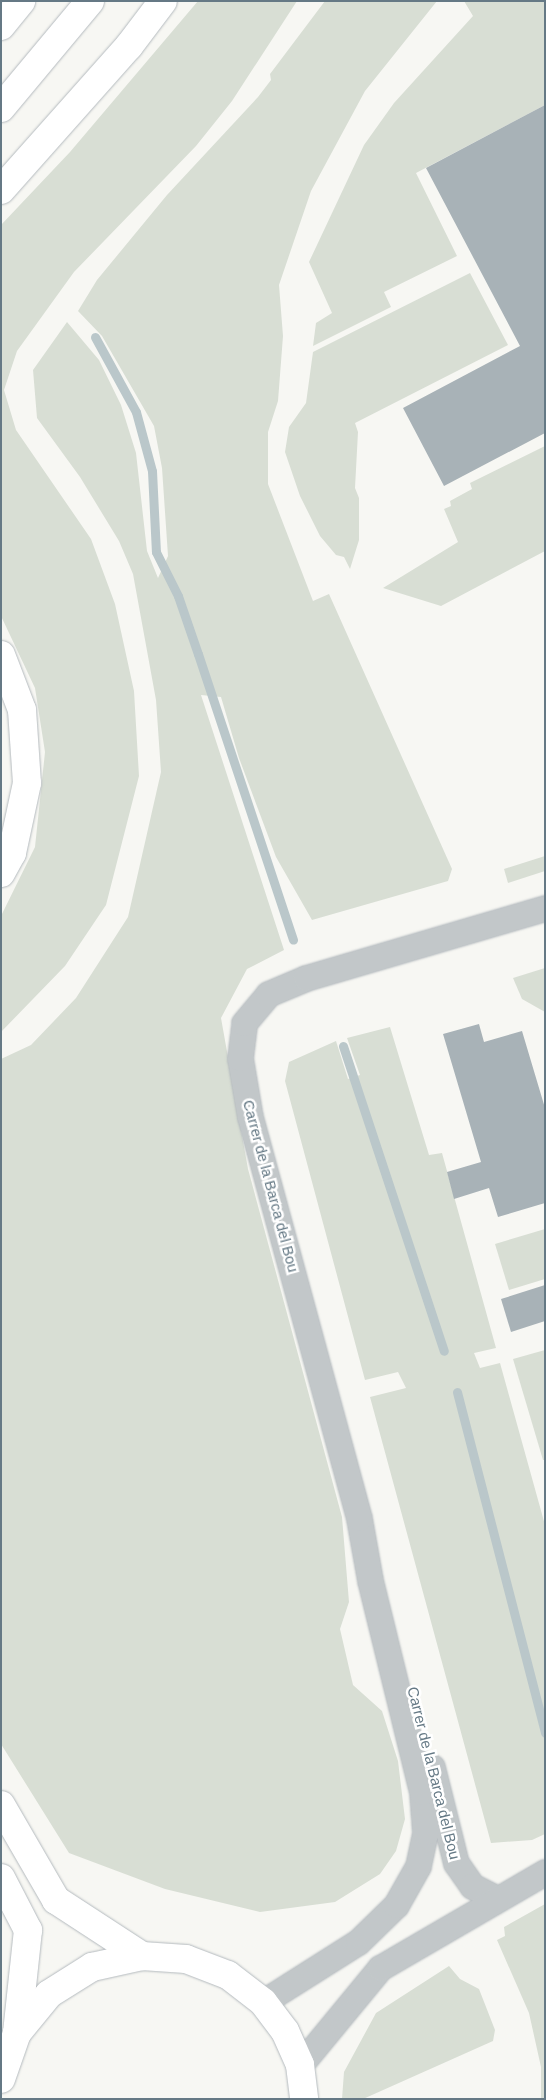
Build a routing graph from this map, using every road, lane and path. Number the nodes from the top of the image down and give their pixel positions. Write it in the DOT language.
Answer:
graph roads {
  1 [pos="21,1"];
  2 [pos="90,1"];
  3 [pos="163,1"];
  4 [pos="1,26"];
  5 [pos="1,108"];
  6 [pos="1,190"];
  7 [pos="1,655"];
  8 [pos="1,873"];
  9 [pos="545,908"];
  10 [pos="384,1637"];
  11 [pos="1,1805"];
  12 [pos="545,1872"];
  13 [pos="1,1878"];
  14 [pos="497,1899"];
  15 [pos="142,1956"];
  16 [pos="263,2002"];
  17 [pos="17,2033"];
  18 [pos="300,2065"];
  19 [pos="1,2079"];
  20 [pos="304,2099"];
  1 -- 4 [label="main road"];
  2 -- 5 [label="main road"];
  3 -- 6 [label="main road"];
  7 -- 8 [label="main road"];
  9 -- 10 [label="street, Carrer de la Barca del Bou"];
  10 -- 14 [label="street, Carrer de la Barca del Bou"];
  10 -- 16 [label="street, Carrer de la Barca del Bou"];
  11 -- 15 [label="main road"];
  12 -- 14 [label="street"];
  13 -- 17 [label="main road"];
  14 -- 18 [label="street"];
  15 -- 16 [label="main road"];
  15 -- 17 [label="main road"];
  16 -- 18 [label="main road"];
  17 -- 19 [label="main road"];
  18 -- 20 [label="main road"];
}
